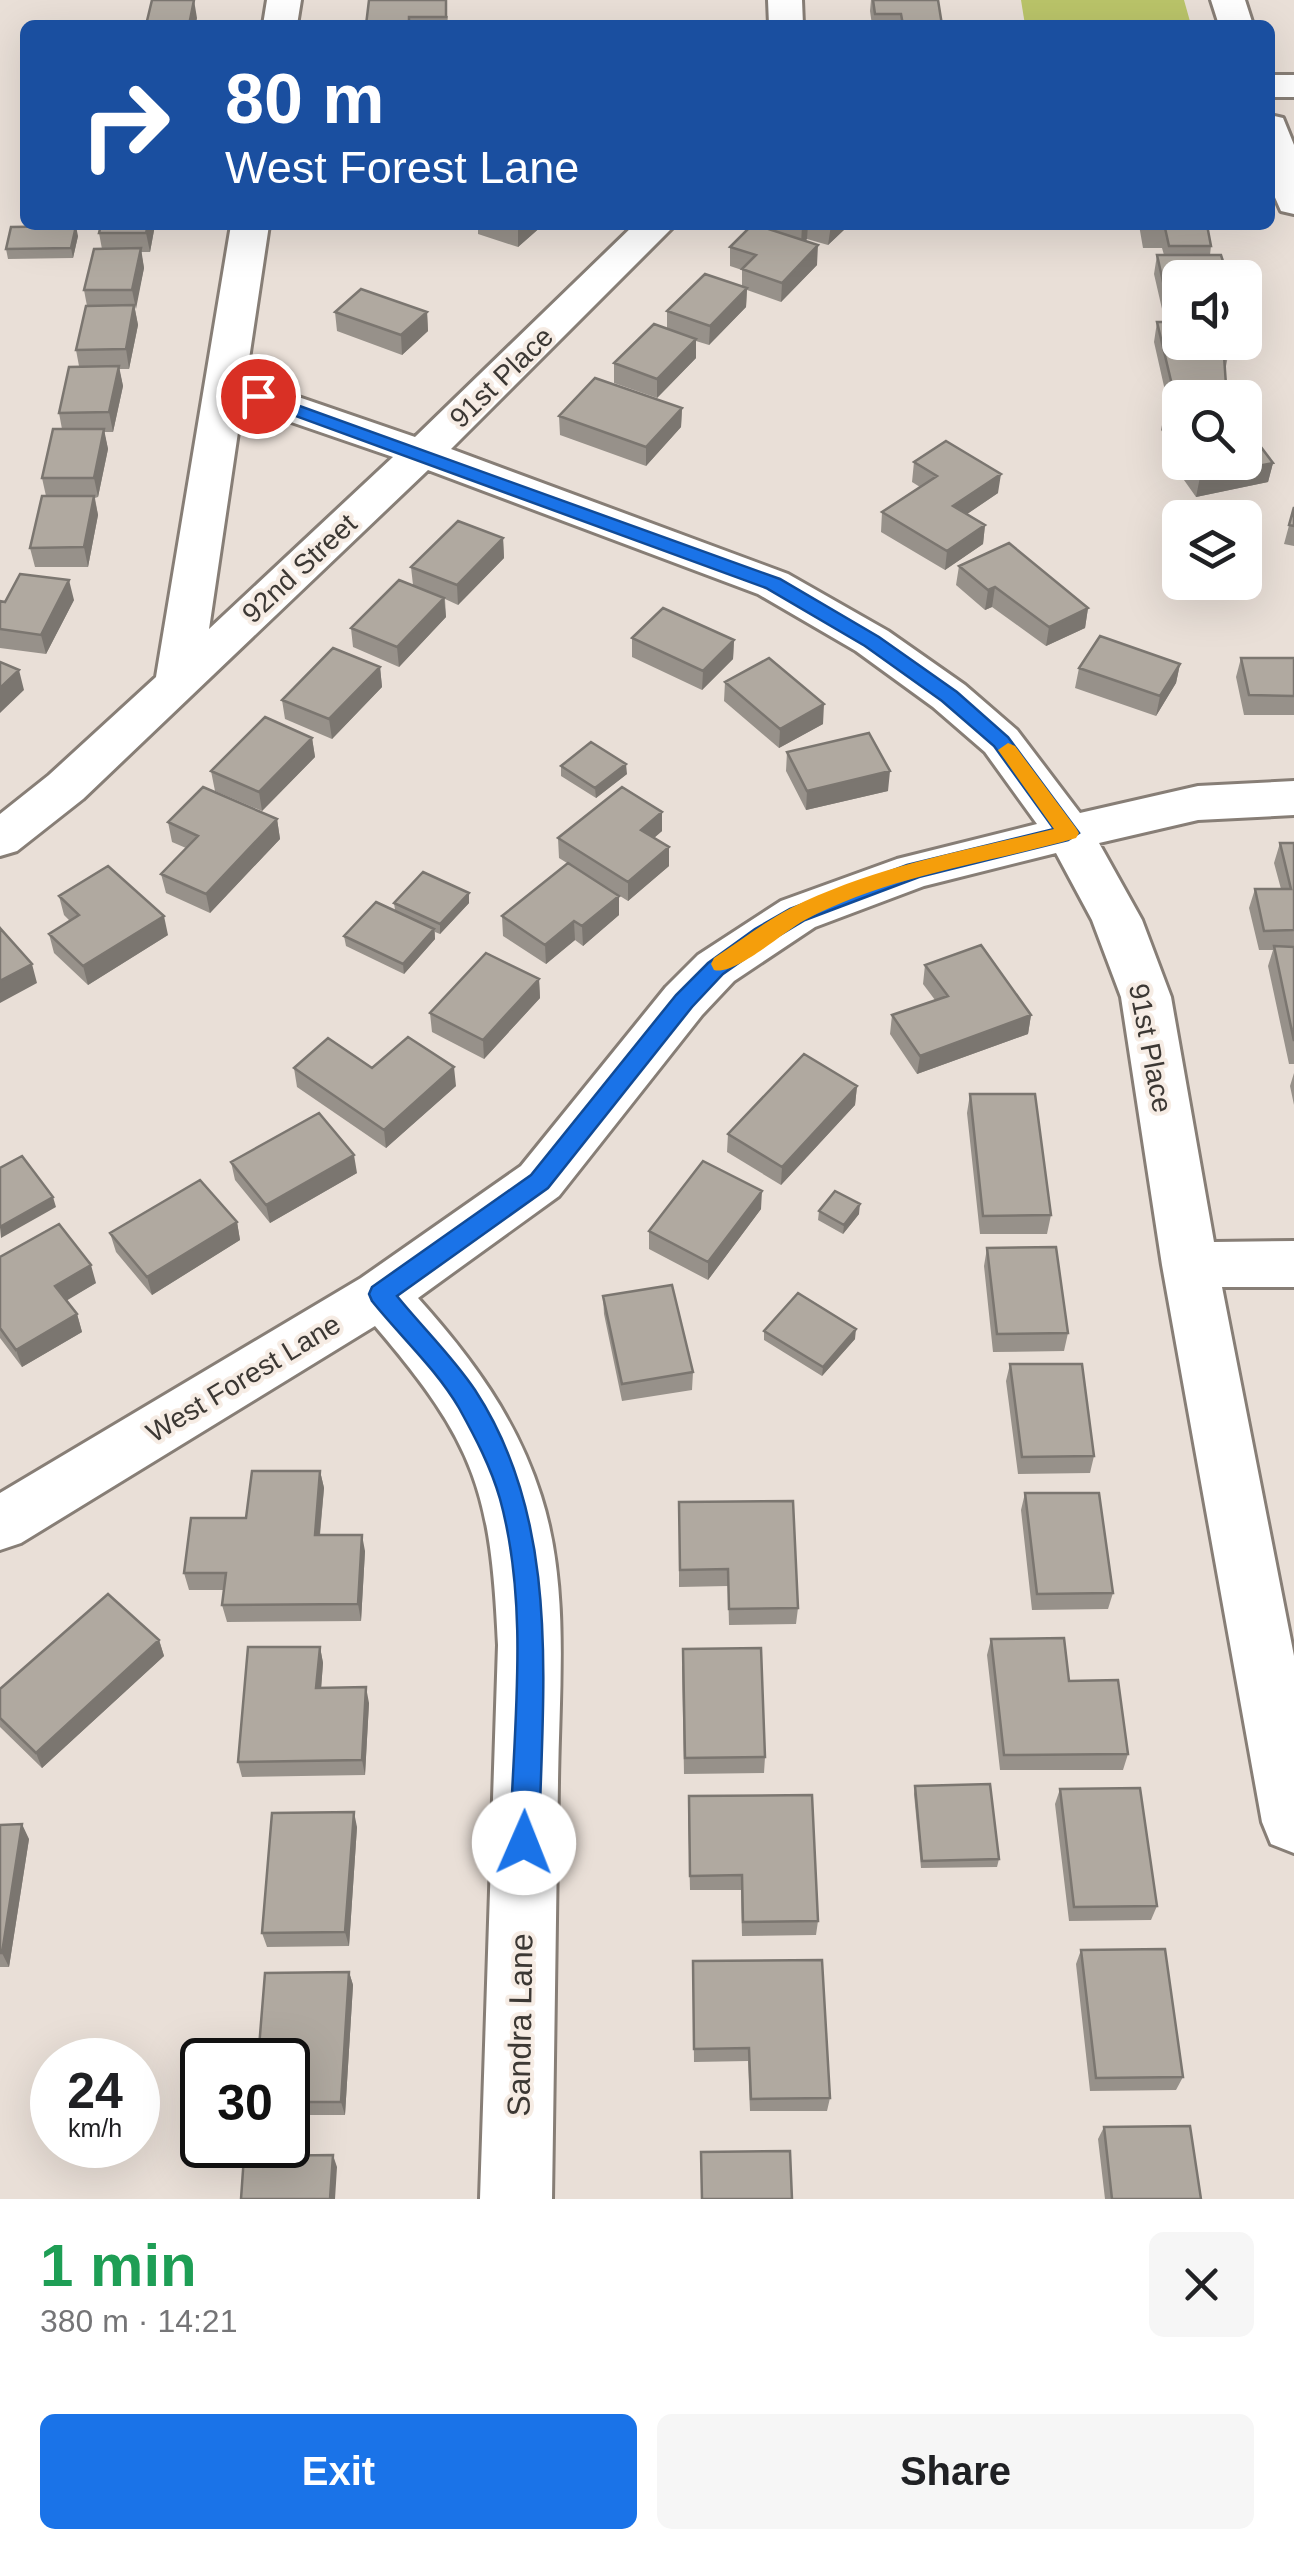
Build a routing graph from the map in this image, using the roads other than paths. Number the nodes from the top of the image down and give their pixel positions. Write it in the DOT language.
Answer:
graph roads {
  1 [pos="1275,142"];
  2 [pos="1294,203"];
  3 [pos="249,230"];
  4 [pos="651,230"];
  5 [pos="225,385"];
  6 [pos="421,453"];
  7 [pos="178,683"];
  8 [pos="1294,798"];
  9 [pos="1068,833"];
  10 [pos="0,839"];
  11 [pos="1294,1264"];
  12 [pos="1190,1266"];
  13 [pos="381,1294"];
  14 [pos="0,1524"];
  15 [pos="1294,1822"];
  16 [pos="516,2199"];
  1 -- 2 [label="street"];
  3 -- 5 [label="street"];
  4 -- 6 [label="street, 91st Place"];
  5 -- 6 [label="street"];
  5 -- 7 [label="street"];
  6 -- 7 [label="street, 92nd Street"];
  6 -- 9 [label="street, 91st Place"];
  7 -- 10 [label="street, 92nd Street"];
  8 -- 9 [label="street, West Forest Lane"];
  9 -- 12 [label="street, 91st Place"];
  9 -- 13 [label="street, West Forest Lane"];
  11 -- 12 [label="street"];
  12 -- 15 [label="street, 91st Place"];
  13 -- 14 [label="street, West Forest Lane"];
  13 -- 16 [label="street, Sandra Lane"];
}
